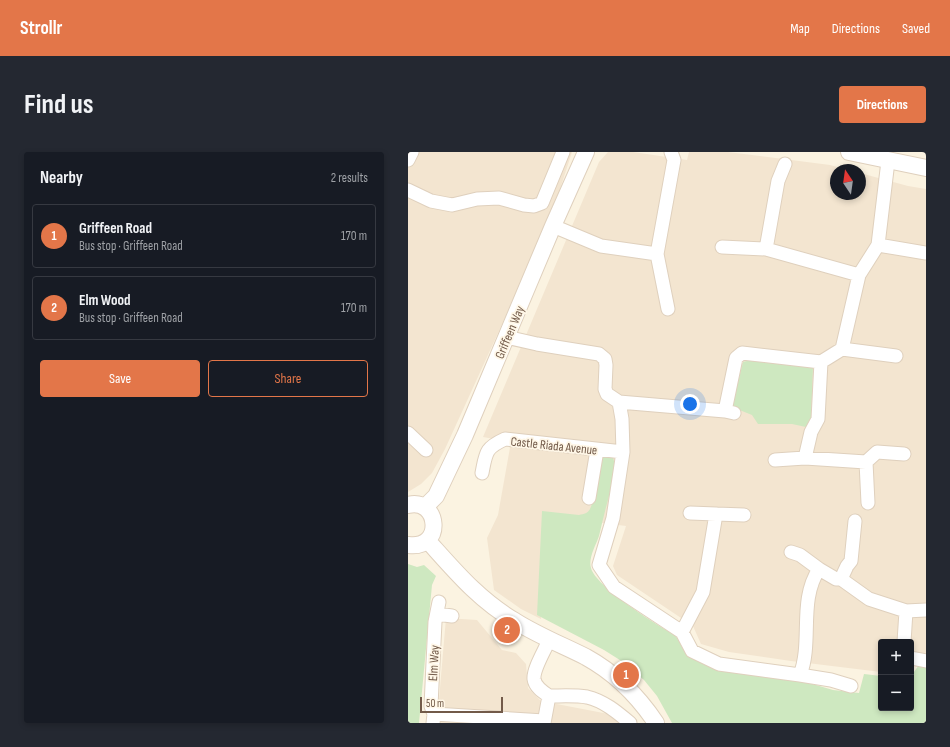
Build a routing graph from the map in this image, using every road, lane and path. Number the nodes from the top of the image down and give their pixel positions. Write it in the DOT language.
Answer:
graph roads {
  1 [pos="412,152"];
  2 [pos="563,152"];
  3 [pos="586,152"];
  4 [pos="671,152"];
  5 [pos="849,152"];
  6 [pos="408,160"];
  7 [pos="888,161"];
  8 [pos="785,164"];
  9 [pos="926,168"];
  10 [pos="408,190"];
  11 [pos="553,226"];
  12 [pos="878,246"];
  13 [pos="722,247"];
  14 [pos="766,250"];
  15 [pos="926,253"];
  16 [pos="657,254"];
  17 [pos="859,274"];
  18 [pos="668,309"];
  19 [pos="506,338"];
  20 [pos="842,350"];
  21 [pos="896,356"];
  22 [pos="821,362"];
  23 [pos="619,402"];
  24 [pos="408,433"];
  25 [pos="426,450"];
  26 [pos="597,450"];
  27 [pos="624,452"];
  28 [pos="904,454"];
  29 [pos="805,458"];
  30 [pos="775,460"];
  31 [pos="866,462"];
  32 [pos="482,473"];
  33 [pos="589,498"];
  34 [pos="868,504"];
  35 [pos="408,505"];
  36 [pos="424,507"];
  37 [pos="690,513"];
  38 [pos="716,514"];
  39 [pos="744,515"];
  40 [pos="855,521"];
  41 [pos="428,541"];
  42 [pos="408,544"];
  43 [pos="791,552"];
  44 [pos="819,569"];
  45 [pos="841,578"];
  46 [pos="926,610"];
  47 [pos="906,612"];
  48 [pos="452,616"];
  49 [pos="682,632"];
  50 [pos="904,639"];
  51 [pos="549,640"];
  52 [pos="914,659"];
  53 [pos="926,661"];
  54 [pos="800,675"];
  55 [pos="851,686"];
  56 [pos="549,696"];
  57 [pos="433,719"];
  58 [pos="544,722"];
  59 [pos="630,723"];
  60 [pos="656,723"];
  1 -- 6 [label="street"];
  2 -- 10 [label="street"];
  3 -- 11 [label="street, Griffeen Way"];
  4 -- 16 [label="street"];
  5 -- 7 [label="street"];
  7 -- 9 [label="street"];
  7 -- 12 [label="street"];
  8 -- 14 [label="street"];
  11 -- 16 [label="street"];
  11 -- 19 [label="street, Griffeen Way"];
  12 -- 15 [label="street"];
  12 -- 17 [label="street"];
  13 -- 14 [label="street"];
  14 -- 17 [label="street"];
  16 -- 18 [label="street"];
  17 -- 20 [label="street"];
  19 -- 23 [label="street"];
  19 -- 36 [label="street, Griffeen Way"];
  20 -- 21 [label="street"];
  20 -- 22 [label="street"];
  22 -- 23 [label="street"];
  22 -- 29 [label="street"];
  23 -- 27 [label="street"];
  24 -- 25 [label="street"];
  26 -- 27 [label="street, Castle Riada Avenue"];
  26 -- 32 [label="street, Castle Riada Avenue"];
  26 -- 33 [label="street"];
  27 -- 49 [label="street"];
  28 -- 31 [label="street"];
  29 -- 30 [label="street"];
  29 -- 31 [label="street"];
  31 -- 34 [label="street"];
  35 -- 36 [label="street"];
  36 -- 41 [label="street"];
  37 -- 38 [label="street"];
  38 -- 39 [label="street"];
  38 -- 49 [label="street"];
  40 -- 45 [label="street"];
  41 -- 42 [label="street"];
  41 -- 51 [label="street"];
  43 -- 44 [label="street"];
  44 -- 45 [label="street"];
  44 -- 54 [label="street"];
  45 -- 47 [label="street"];
  46 -- 47 [label="street"];
  47 -- 50 [label="street"];
  48 -- 57 [label="street, Elm Way"];
  49 -- 54 [label="street"];
  51 -- 56 [label="street"];
  51 -- 60 [label="street"];
  52 -- 53 [label="street"];
  54 -- 55 [label="street"];
  56 -- 58 [label="street"];
  56 -- 59 [label="street"];
  57 -- 58 [label="street"];
}
